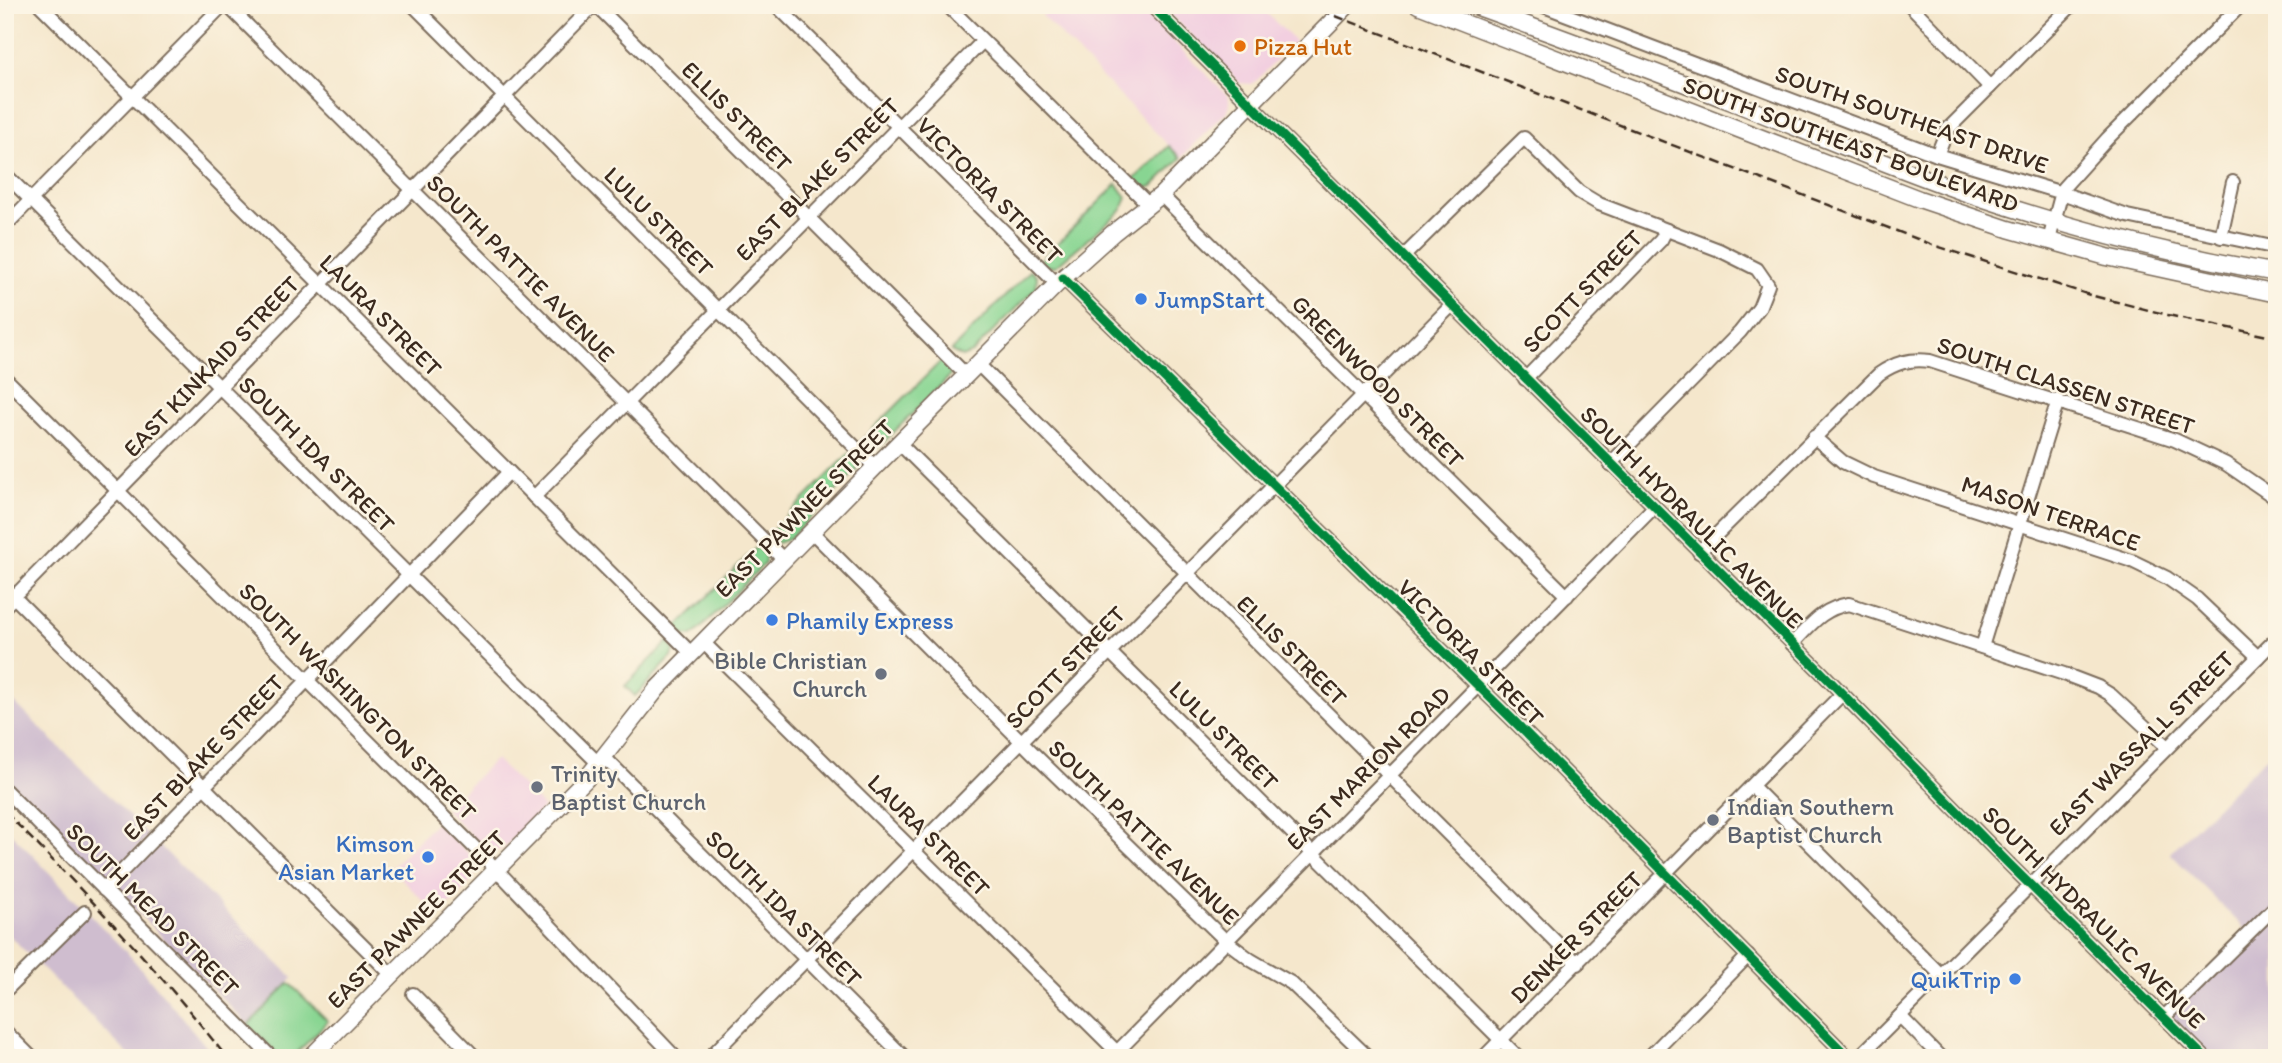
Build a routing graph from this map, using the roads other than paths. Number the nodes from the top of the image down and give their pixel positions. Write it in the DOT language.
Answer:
graph roads {
  1 [pos="40,5"];
  2 [pos="225,5"];
  3 [pos="413,5"];
  4 [pos="595,5"];
  5 [pos="776,5"];
  6 [pos="947,5"];
  7 [pos="1151,5"];
  8 [pos="1348,5"];
  9 [pos="1419,5"];
  10 [pos="1473,5"];
  11 [pos="1541,5"];
  12 [pos="1910,5"];
  13 [pos="2072,5"];
  14 [pos="2241,5"];
  15 [pos="983,41"];
  16 [pos="1990,87"];
  17 [pos="505,96"];
  18 [pos="132,97"];
  19 [pos="1252,105"];
  20 [pos="897,128"];
  21 [pos="1937,155"];
  22 [pos="5,174"];
  23 [pos="2233,181"];
  24 [pos="413,190"];
  25 [pos="2062,193"];
  26 [pos="31,200"];
  27 [pos="1155,200"];
  28 [pos="809,217"];
  29 [pos="2054,220"];
  30 [pos="5,226"];
  31 [pos="1666,230"];
  32 [pos="2221,237"];
  33 [pos="2049,240"];
  34 [pos="2277,248"];
  35 [pos="1403,257"];
  36 [pos="2277,273"];
  37 [pos="1060,281"];
  38 [pos="321,284"];
  39 [pos="2277,294"];
  40 [pos="1451,306"];
  41 [pos="718,310"];
  42 [pos="972,370"];
  43 [pos="5,379"];
  44 [pos="1525,379"];
  45 [pos="220,387"];
  46 [pos="1363,395"];
  47 [pos="2058,400"];
  48 [pos="627,403"];
  49 [pos="1814,437"];
  50 [pos="899,443"];
  51 [pos="1610,464"];
  52 [pos="876,467"];
  53 [pos="509,472"];
  54 [pos="1274,485"];
  55 [pos="118,491"];
  56 [pos="534,497"];
  57 [pos="2277,499"];
  58 [pos="1654,507"];
  59 [pos="2019,523"];
  60 [pos="812,533"];
  61 [pos="1699,552"];
  62 [pos="785,560"];
  63 [pos="1186,574"];
  64 [pos="409,575"];
  65 [pos="1567,596"];
  66 [pos="8,597"];
  67 [pos="2277,638"];
  68 [pos="1791,644"];
  69 [pos="1982,647"];
  70 [pos="698,648"];
  71 [pos="1110,650"];
  72 [pos="2258,657"];
  73 [pos="306,680"];
  74 [pos="1478,685"];
  75 [pos="1842,694"];
  76 [pos="1021,742"];
  77 [pos="2167,747"];
  78 [pos="601,760"];
  79 [pos="1389,776"];
  80 [pos="1752,786"];
  81 [pos="205,787"];
  82 [pos="5,790"];
  83 [pos="915,850"];
  84 [pos="1313,853"];
  85 [pos="497,870"];
  86 [pos="1666,873"];
  87 [pos="2030,885"];
  88 [pos="104,890"];
  89 [pos="2277,905"];
  90 [pos="85,912"];
  91 [pos="1226,941"];
  92 [pos="1748,956"];
  93 [pos="807,960"];
  94 [pos="1578,964"];
  95 [pos="392,975"];
  96 [pos="1941,975"];
  97 [pos="5,991"];
  98 [pos="413,994"];
  99 [pos="1900,1016"];
  100 [pos="2164,1017"];
  101 [pos="5,1031"];
  102 [pos="1501,1040"];
  103 [pos="1117,1056"];
  104 [pos="32,1058"];
  105 [pos="272,1058"];
  106 [pos="310,1058"];
  107 [pos="476,1058"];
  108 [pos="676,1058"];
  109 [pos="709,1058"];
  110 [pos="905,1058"];
  111 [pos="1369,1058"];
  112 [pos="1483,1058"];
  113 [pos="1519,1058"];
  114 [pos="1648,1058"];
  115 [pos="1849,1058"];
  116 [pos="1858,1058"];
  117 [pos="1941,1058"];
  118 [pos="2205,1058"];
  1 -- 18 [label="street, LAURA STREET"];
  2 -- 18 [label="street"];
  2 -- 24 [label="street, SOUTH PATTIE AVENUE"];
  3 -- 17 [label="street, LULU STREET"];
  4 -- 17 [label="street, EAST KINKAID STREET"];
  4 -- 28 [label="street, ELLIS STREET"];
  5 -- 20 [label="street, VICTORIA STREET"];
  6 -- 15 [label="street, GREENWOOD STREET"];
  7 -- 19 [label="street, SOUTH HYDRAULIC AVENUE"];
  8 -- 19 [label="main road, EAST PAWNEE STREET"];
  9 -- 33 [label="main road, SOUTH SOUTHEAST BOULEVARD"];
  10 -- 29 [label="main road, SOUTH SOUTHEAST BOULEVARD"];
  11 -- 21 [label="street, SOUTH SOUTHEAST DRIVE"];
  12 -- 16 [label="street"];
  13 -- 16 [label="street"];
  14 -- 25 [label="street"];
  15 -- 20 [label="street, EAST BLAKE STREET"];
  15 -- 27 [label="street, GREENWOOD STREET"];
  16 -- 21 [label="street"];
  17 -- 24 [label="street, EAST KINKAID STREET"];
  17 -- 41 [label="street, LULU STREET"];
  18 -- 26 [label="street"];
  18 -- 38 [label="street, LAURA STREET"];
  19 -- 27 [label="main road, EAST PAWNEE STREET"];
  19 -- 35 [label="street, SOUTH HYDRAULIC AVENUE"];
  20 -- 28 [label="street, EAST BLAKE STREET"];
  20 -- 37 [label="street, VICTORIA STREET"];
  21 -- 25 [label="street, SOUTH SOUTHEAST DRIVE"];
  22 -- 26 [label="street, SOUTH IDA STREET"];
  23 -- 32 [label="street"];
  24 -- 38 [label="street, EAST KINKAID STREET"];
  24 -- 48 [label="street, SOUTH PATTIE AVENUE"];
  25 -- 29 [label="street"];
  25 -- 32 [label="street, SOUTH SOUTHEAST DRIVE"];
  26 -- 30 [label="street"];
  26 -- 45 [label="street, SOUTH IDA STREET"];
  27 -- 37 [label="main road, EAST PAWNEE STREET"];
  27 -- 46 [label="street, GREENWOOD STREET"];
  28 -- 41 [label="street, EAST BLAKE STREET"];
  28 -- 42 [label="street, ELLIS STREET"];
  29 -- 33 [label="street"];
  29 -- 36 [label="main road, SOUTH SOUTHEAST BOULEVARD"];
  31 -- 35 [label="street"];
  31 -- 44 [label="street, SCOTT STREET"];
  31 -- 51 [label="street"];
  32 -- 34 [label="street, SOUTH SOUTHEAST DRIVE"];
  33 -- 39 [label="main road, SOUTH SOUTHEAST BOULEVARD"];
  35 -- 40 [label="street, SOUTH HYDRAULIC AVENUE"];
  37 -- 42 [label="main road, EAST PAWNEE STREET"];
  37 -- 54 [label="street, VICTORIA STREET"];
  38 -- 45 [label="street, EAST KINKAID STREET"];
  38 -- 53 [label="street, LAURA STREET"];
  40 -- 44 [label="street, SOUTH HYDRAULIC AVENUE"];
  40 -- 46 [label="street, SCOTT STREET"];
  41 -- 48 [label="street, EAST BLAKE STREET"];
  41 -- 52 [label="street, LULU STREET"];
  42 -- 50 [label="main road, EAST PAWNEE STREET"];
  42 -- 63 [label="street, ELLIS STREET"];
  43 -- 55 [label="street, SOUTH WASHINGTON STREET"];
  44 -- 51 [label="street, SOUTH HYDRAULIC AVENUE"];
  45 -- 55 [label="street, EAST KINKAID STREET"];
  45 -- 64 [label="street, SOUTH IDA STREET"];
  46 -- 54 [label="street, SCOTT STREET"];
  46 -- 65 [label="street, GREENWOOD STREET"];
  47 -- 49 [label="street, SOUTH CLASSEN STREET"];
  47 -- 57 [label="street, SOUTH CLASSEN STREET"];
  47 -- 59 [label="street"];
  48 -- 56 [label="street, EAST BLAKE STREET"];
  48 -- 62 [label="street, SOUTH PATTIE AVENUE"];
  49 -- 59 [label="street, MASON TERRACE"];
  49 -- 61 [label="street, SOUTH CLASSEN STREET"];
  50 -- 52 [label="main road, EAST PAWNEE STREET"];
  50 -- 71 [label="street, LULU STREET"];
  51 -- 58 [label="street, SOUTH HYDRAULIC AVENUE"];
  52 -- 60 [label="main road, EAST PAWNEE STREET"];
  53 -- 56 [label="street, LAURA STREET"];
  53 -- 64 [label="street, EAST BLAKE STREET"];
  54 -- 63 [label="street, SCOTT STREET"];
  54 -- 74 [label="street, VICTORIA STREET"];
  55 -- 66 [label="street, EAST KINKAID STREET"];
  55 -- 73 [label="street, SOUTH WASHINGTON STREET"];
  56 -- 70 [label="street, LAURA STREET"];
  58 -- 61 [label="street, SOUTH HYDRAULIC AVENUE"];
  58 -- 65 [label="street, EAST MARION ROAD"];
  59 -- 69 [label="street"];
  59 -- 72 [label="street, MASON TERRACE"];
  60 -- 62 [label="main road, EAST PAWNEE STREET"];
  60 -- 76 [label="street, SOUTH PATTIE AVENUE"];
  61 -- 68 [label="street, SOUTH HYDRAULIC AVENUE"];
  62 -- 70 [label="main road, EAST PAWNEE STREET"];
  63 -- 71 [label="street, SCOTT STREET"];
  63 -- 79 [label="street, ELLIS STREET"];
  64 -- 73 [label="street, EAST BLAKE STREET"];
  64 -- 78 [label="street, SOUTH IDA STREET"];
  65 -- 74 [label="street, EAST MARION ROAD"];
  66 -- 81 [label="street"];
  67 -- 72 [label="street, EAST WASSALL STREET"];
  68 -- 69 [label="street"];
  68 -- 75 [label="street, SOUTH HYDRAULIC AVENUE"];
  69 -- 77 [label="street"];
  70 -- 78 [label="main road, EAST PAWNEE STREET"];
  70 -- 83 [label="street, LAURA STREET"];
  71 -- 76 [label="street, SCOTT STREET"];
  71 -- 84 [label="street, LULU STREET"];
  72 -- 77 [label="street, EAST WASSALL STREET"];
  73 -- 81 [label="street, EAST BLAKE STREET"];
  73 -- 85 [label="street, SOUTH WASHINGTON STREET"];
  74 -- 79 [label="street, EAST MARION ROAD"];
  74 -- 86 [label="street, VICTORIA STREET"];
  75 -- 80 [label="street, DENKER STREET"];
  75 -- 87 [label="street, SOUTH HYDRAULIC AVENUE"];
  76 -- 83 [label="street, SCOTT STREET"];
  76 -- 91 [label="street, SOUTH PATTIE AVENUE"];
  77 -- 87 [label="street, EAST WASSALL STREET"];
  78 -- 85 [label="main road, EAST PAWNEE STREET"];
  78 -- 93 [label="street, SOUTH IDA STREET"];
  79 -- 84 [label="street, EAST MARION ROAD"];
  79 -- 94 [label="street, ELLIS STREET"];
  80 -- 86 [label="street, DENKER STREET"];
  80 -- 96 [label="street"];
  81 -- 88 [label="street, EAST BLAKE STREET"];
  81 -- 95 [label="street"];
  82 -- 88 [label="street, SOUTH MEAD STREET"];
  83 -- 93 [label="street, SCOTT STREET"];
  83 -- 103 [label="street, LAURA STREET"];
  84 -- 91 [label="street, EAST MARION ROAD"];
  84 -- 102 [label="street, LULU STREET"];
  85 -- 95 [label="main road, EAST PAWNEE STREET"];
  85 -- 108 [label="street, SOUTH WASHINGTON STREET"];
  86 -- 92 [label="street, VICTORIA STREET"];
  86 -- 94 [label="street, DENKER STREET"];
  87 -- 96 [label="street, EAST WASSALL STREET"];
  87 -- 100 [label="street, SOUTH HYDRAULIC AVENUE"];
  88 -- 105 [label="street, SOUTH MEAD STREET"];
  89 -- 100 [label="street"];
  90 -- 97 [label="street"];
  91 -- 103 [label="street, EAST MARION ROAD"];
  91 -- 111 [label="street, SOUTH PATTIE AVENUE"];
  92 -- 114 [label="street"];
  92 -- 115 [label="street, VICTORIA STREET"];
  93 -- 109 [label="street, SCOTT STREET"];
  93 -- 110 [label="street, SOUTH IDA STREET"];
  94 -- 102 [label="street, DENKER STREET"];
  95 -- 106 [label="main road, EAST PAWNEE STREET"];
  96 -- 99 [label="street, EAST WASSALL STREET"];
  98 -- 107 [label="street"];
  99 -- 116 [label="street, EAST WASSALL STREET"];
  99 -- 117 [label="street"];
  100 -- 118 [label="street, SOUTH HYDRAULIC AVENUE"];
  101 -- 104 [label="street"];
  102 -- 112 [label="street, DENKER STREET"];
  102 -- 113 [label="street, LULU STREET"];
}
